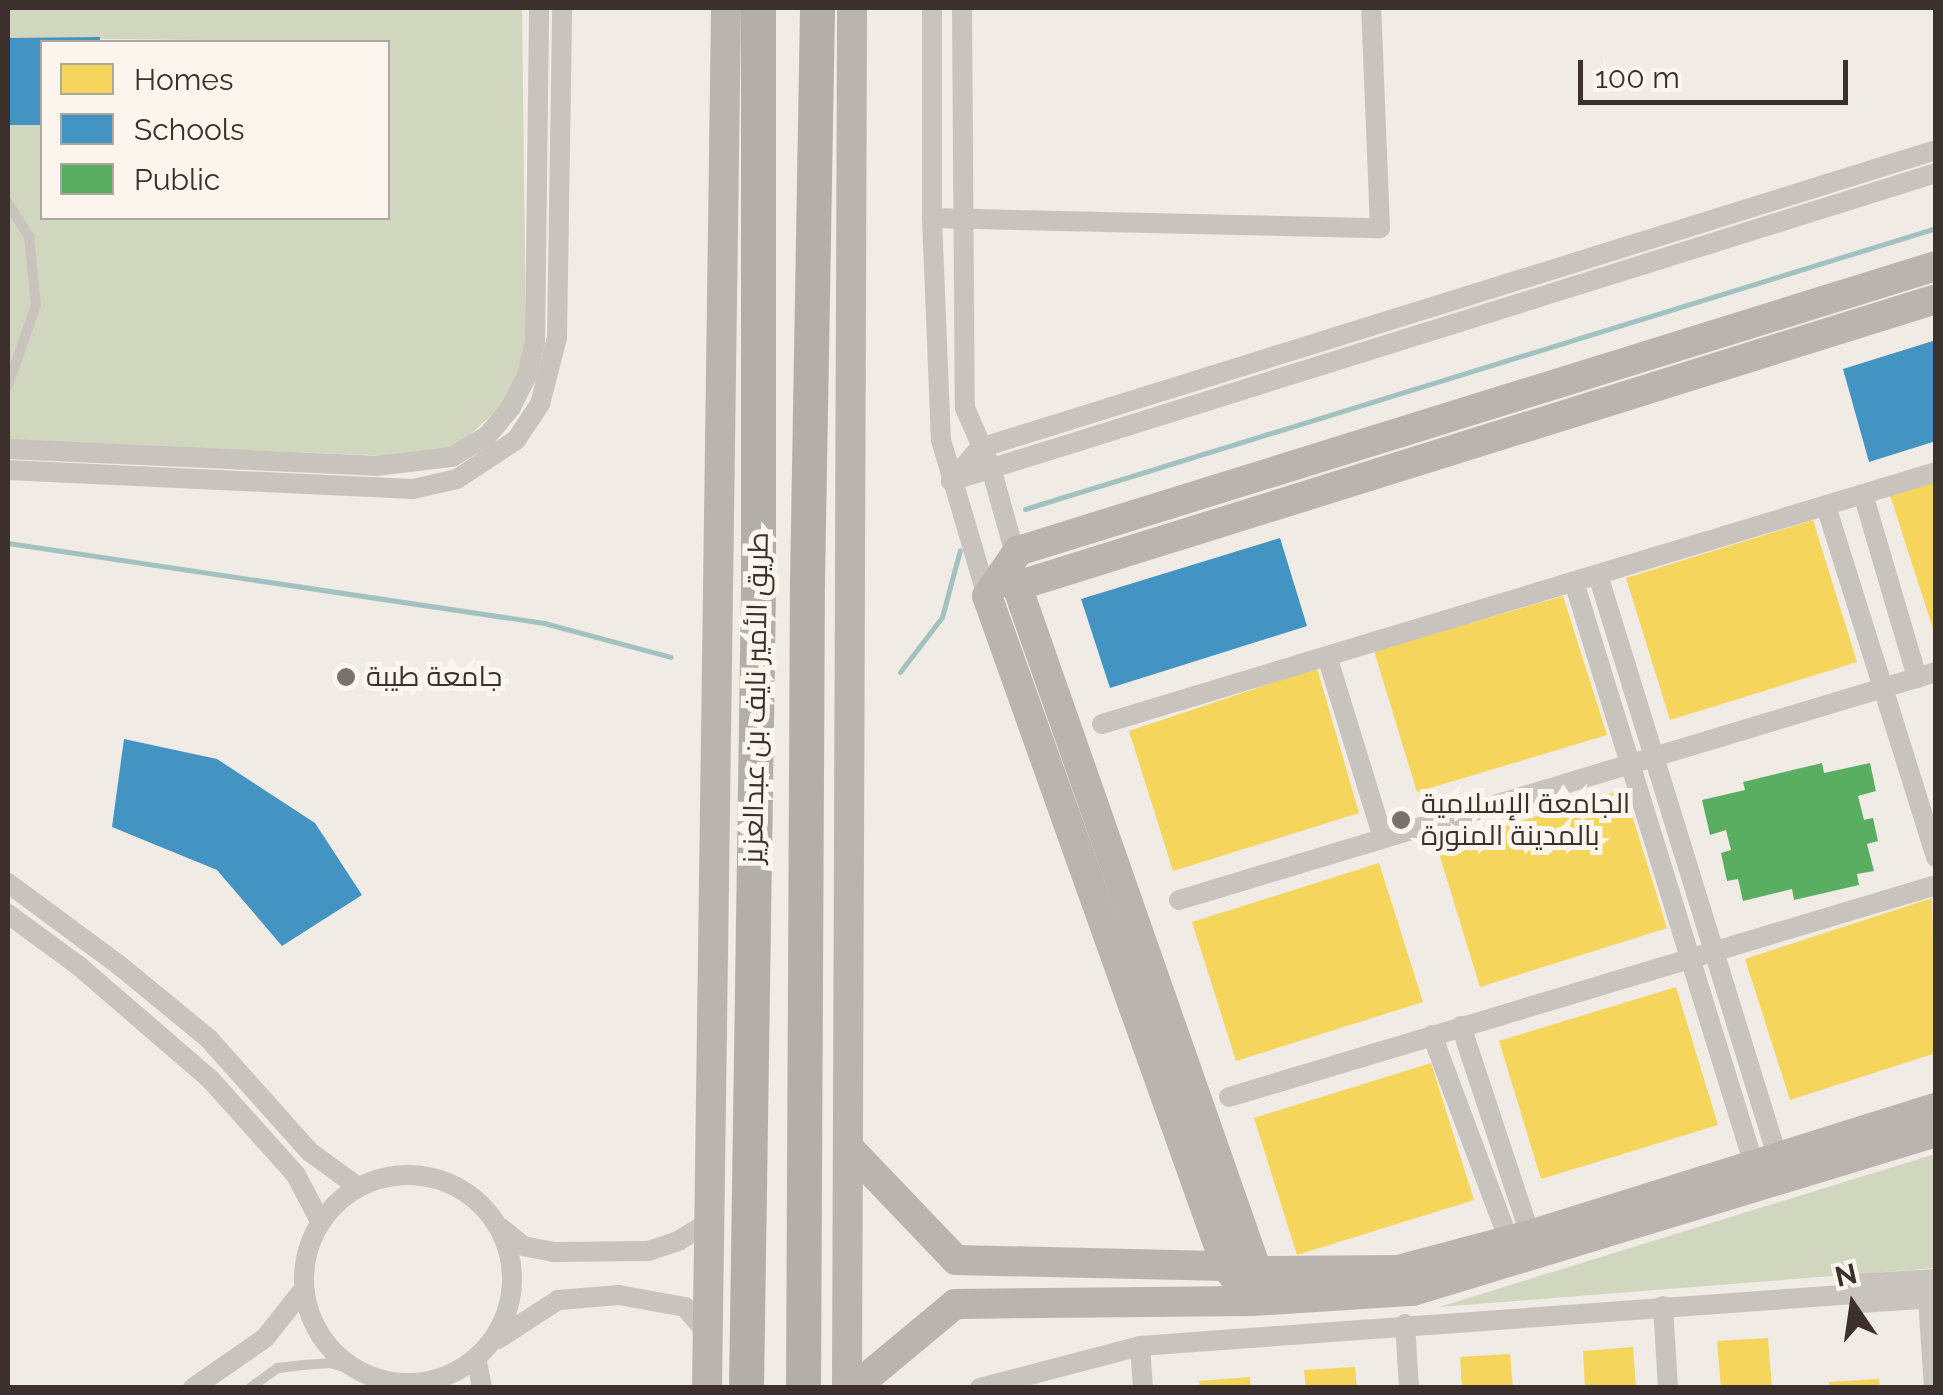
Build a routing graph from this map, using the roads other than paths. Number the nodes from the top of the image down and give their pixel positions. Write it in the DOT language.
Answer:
graph roads {
  1 [pos="539,8"];
  2 [pos="562,8"];
  3 [pos="726,8"];
  4 [pos="758,8"];
  5 [pos="816,8"];
  6 [pos="843,8"];
  7 [pos="852,8"];
  8 [pos="932,8"];
  9 [pos="962,8"];
  10 [pos="1371,8"];
  11 [pos="850,63"];
  12 [pos="1936,150"];
  13 [pos="1936,173"];
  14 [pos="8,203"];
  15 [pos="932,218"];
  16 [pos="962,220"];
  17 [pos="1936,266"];
  18 [pos="1936,299"];
  19 [pos="8,385"];
  20 [pos="980,448"];
  21 [pos="8,449"];
  22 [pos="992,468"];
  23 [pos="8,470"];
  24 [pos="1936,472"];
  25 [pos="951,481"];
  26 [pos="1863,494"];
  27 [pos="1826,506"];
  28 [pos="1018,551"];
  29 [pos="1598,575"];
  30 [pos="1574,582"];
  31 [pos="1016,586"];
  32 [pos="987,596"];
  33 [pos="1327,656"];
  34 [pos="1926,675"];
  35 [pos="1884,688"];
  36 [pos="1102,724"];
  37 [pos="1655,757"];
  38 [pos="1631,765"];
  39 [pos="1384,838"];
  40 [pos="1936,857"];
  41 [pos="8,884"];
  42 [pos="1936,885"];
  43 [pos="1179,900"];
  44 [pos="8,914"];
  45 [pos="1714,948"];
  46 [pos="1688,956"];
  47 [pos="1461,1026"];
  48 [pos="1432,1035"];
  49 [pos="1229,1097"];
  50 [pos="1936,1108"];
  51 [pos="1936,1132"];
  52 [pos="849,1148"];
  53 [pos="1766,1162"];
  54 [pos="358,1186"];
  55 [pos="320,1222"];
  56 [pos="710,1222"];
  57 [pos="498,1226"];
  58 [pos="1520,1238"];
  59 [pos="956,1260"];
  60 [pos="1226,1266"];
  61 [pos="1255,1286"];
  62 [pos="303,1290"];
  63 [pos="1933,1292"];
  64 [pos="955,1304"];
  65 [pos="1663,1306"];
  66 [pos="1405,1324"];
  67 [pos="706,1332"];
  68 [pos="1140,1346"];
  69 [pos="482,1352"];
  70 [pos="364,1374"];
  71 [pos="426,1385"];
  72 [pos="193,1388"];
  73 [pos="250,1388"];
  74 [pos="482,1388"];
  75 [pos="707,1388"];
  76 [pos="746,1388"];
  77 [pos="803,1388"];
  78 [pos="851,1388"];
  79 [pos="980,1388"];
  80 [pos="1144,1388"];
  81 [pos="1410,1388"];
  82 [pos="1668,1388"];
  83 [pos="1934,1388"];
  1 -- 21 [label="street"];
  2 -- 23 [label="street"];
  3 -- 56 [label="main road"];
  4 -- 76 [label="highway, طريق الأمير نايف بن عبدالعزيز"];
  5 -- 77 [label="highway, طريق الأمير نايف بن عبدالعزيز"];
  6 -- 11 [label="main road"];
  7 -- 11 [label="main road"];
  8 -- 15 [label="street"];
  9 -- 16 [label="street"];
  10 -- 16 [label="street"];
  11 -- 52 [label="main road"];
  12 -- 20 [label="street"];
  13 -- 22 [label="street"];
  14 -- 19 [label="lane"];
  15 -- 16 [label="street"];
  15 -- 25 [label="street"];
  16 -- 20 [label="street"];
  17 -- 28 [label="main road"];
  18 -- 31 [label="main road"];
  20 -- 22 [label="street"];
  20 -- 25 [label="street"];
  22 -- 25 [label="street"];
  22 -- 28 [label="street"];
  24 -- 26 [label="street"];
  25 -- 32 [label="street"];
  26 -- 27 [label="street"];
  26 -- 34 [label="street"];
  27 -- 29 [label="street"];
  27 -- 35 [label="street"];
  28 -- 31 [label="street"];
  28 -- 32 [label="main road"];
  29 -- 30 [label="street"];
  29 -- 37 [label="street"];
  30 -- 33 [label="street"];
  30 -- 38 [label="street"];
  31 -- 32 [label="street"];
  31 -- 61 [label="main road"];
  32 -- 60 [label="main road"];
  33 -- 36 [label="street"];
  33 -- 39 [label="street"];
  34 -- 35 [label="street"];
  35 -- 37 [label="street"];
  35 -- 40 [label="street"];
  37 -- 38 [label="street"];
  37 -- 45 [label="street"];
  38 -- 39 [label="street"];
  38 -- 46 [label="street"];
  39 -- 43 [label="street"];
  41 -- 54 [label="street"];
  42 -- 45 [label="street"];
  44 -- 55 [label="street"];
  45 -- 46 [label="street"];
  45 -- 53 [label="street"];
  46 -- 47 [label="street"];
  46 -- 53 [label="street"];
  47 -- 48 [label="street"];
  47 -- 58 [label="street"];
  48 -- 49 [label="street"];
  48 -- 58 [label="street"];
  50 -- 53 [label="main road"];
  51 -- 61 [label="main road"];
  52 -- 59 [label="main road"];
  52 -- 78 [label="main road"];
  53 -- 58 [label="main road"];
  54 -- 55 [label="street"];
  54 -- 57 [label="street"];
  55 -- 62 [label="street"];
  56 -- 57 [label="street"];
  56 -- 67 [label="main road"];
  57 -- 69 [label="street"];
  58 -- 61 [label="main road"];
  59 -- 60 [label="main road"];
  59 -- 64 [label="main road"];
  60 -- 61 [label="main road"];
  61 -- 64 [label="main road"];
  62 -- 70 [label="street"];
  62 -- 72 [label="street"];
  63 -- 65 [label="street"];
  63 -- 83 [label="street"];
  64 -- 78 [label="main road"];
  65 -- 66 [label="street"];
  65 -- 82 [label="street"];
  66 -- 68 [label="street"];
  66 -- 81 [label="street"];
  67 -- 69 [label="street"];
  67 -- 75 [label="main road"];
  68 -- 79 [label="street"];
  68 -- 80 [label="street"];
  69 -- 71 [label="street"];
  69 -- 74 [label="street"];
  70 -- 71 [label="street"];
  70 -- 73 [label="lane"];
}
